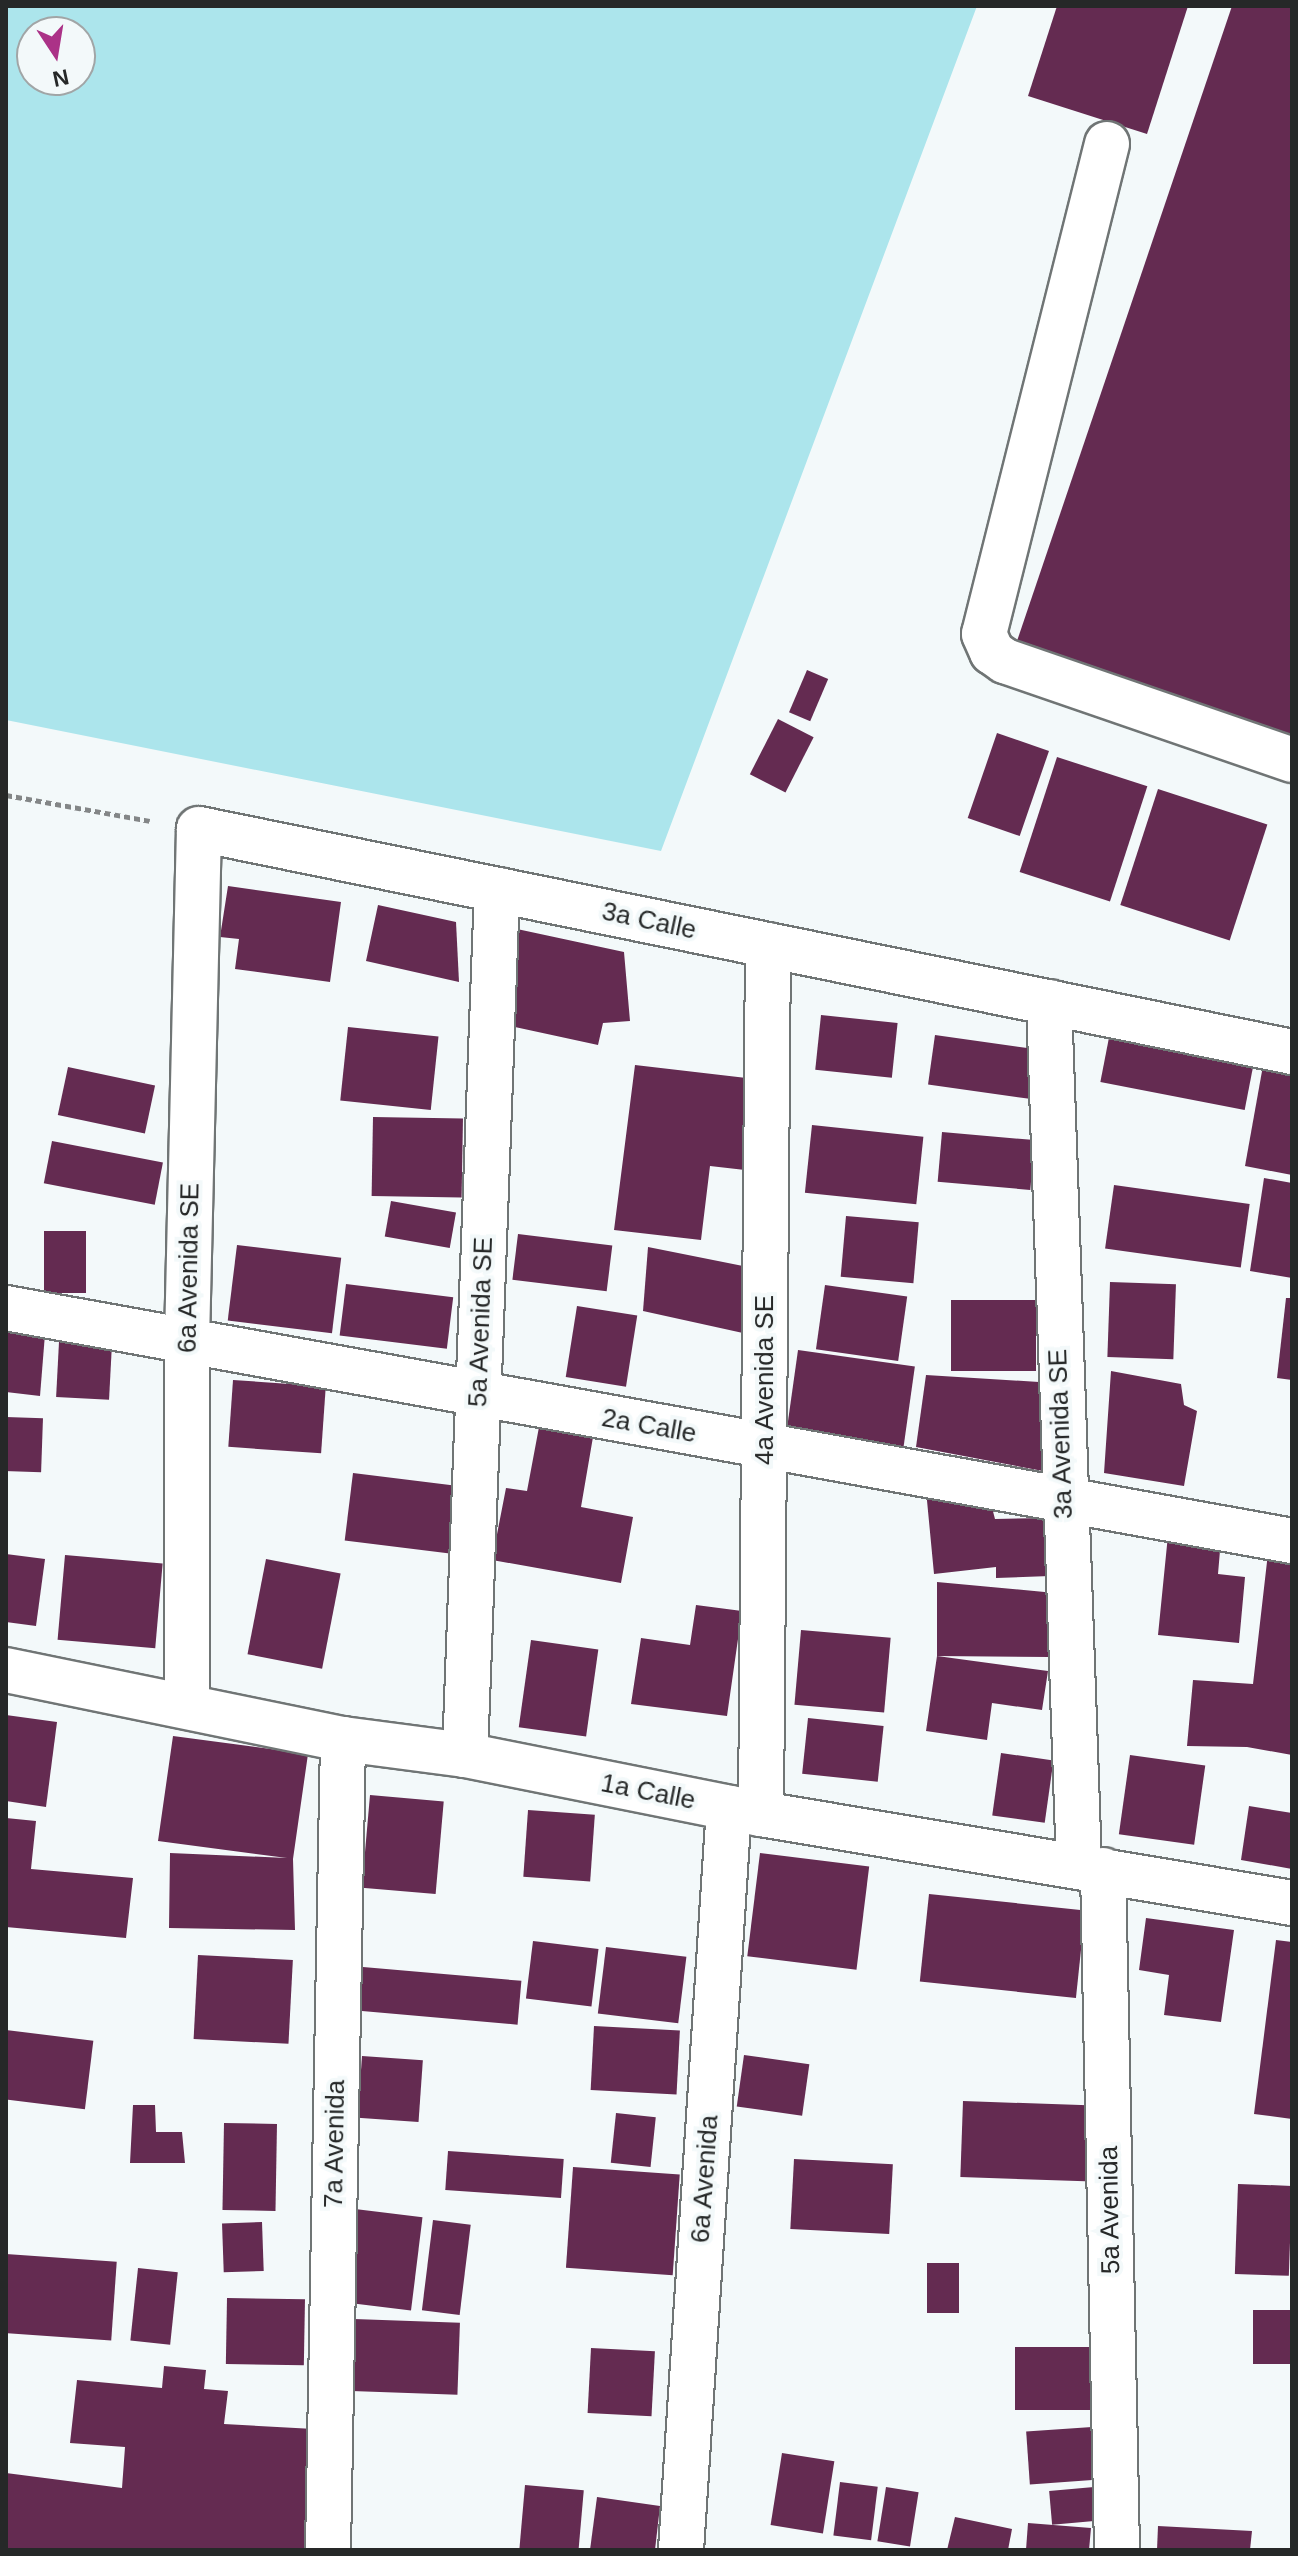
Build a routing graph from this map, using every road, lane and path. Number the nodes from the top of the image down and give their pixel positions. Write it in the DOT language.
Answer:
graph roads {
  1 [pos="1107,144"];
  2 [pos="1292,760"];
  3 [pos="6,795"];
  4 [pos="199,829"];
  5 [pos="497,890"];
  6 [pos="768,945"];
  7 [pos="1049,1002"];
  8 [pos="1292,1052"];
  9 [pos="6,1308"];
  10 [pos="187,1341"];
  11 [pos="478,1395"];
  12 [pos="765,1447"];
  13 [pos="1063,1499"];
  14 [pos="1292,1541"];
  15 [pos="6,1670"];
  16 [pos="187,1706"];
  17 [pos="343,1739"];
  18 [pos="465,1755"];
  19 [pos="745,1811"];
  20 [pos="1091,1868"];
  21 [pos="1292,1903"];
  22 [pos="328,2550"];
  23 [pos="681,2550"];
  24 [pos="1117,2550"];
  1 -- 2 [label="street"];
  3 -- 4 [label="path"];
  4 -- 5 [label="street, 3a Calle"];
  4 -- 10 [label="street, 6a Avenida SE"];
  5 -- 6 [label="street, 3a Calle"];
  5 -- 11 [label="street, 5a Avenida SE"];
  6 -- 7 [label="street, 3a Calle"];
  6 -- 12 [label="street, 4a Avenida SE"];
  7 -- 8 [label="street, 3a Calle"];
  7 -- 13 [label="street, 3a Avenida SE"];
  9 -- 10 [label="street, 2a Calle"];
  10 -- 11 [label="street, 2a Calle"];
  10 -- 16 [label="street, 6a Avenida SE"];
  11 -- 12 [label="street, 2a Calle"];
  11 -- 18 [label="street, 5a Avenida SE"];
  12 -- 13 [label="street, 2a Calle"];
  12 -- 19 [label="street, 4a Avenida SE"];
  13 -- 14 [label="street, 2a Calle"];
  13 -- 20 [label="street, 3a Avenida SE"];
  15 -- 16 [label="street, 1a Calle"];
  16 -- 17 [label="street, 1a Calle"];
  17 -- 18 [label="street, 1a Calle"];
  17 -- 22 [label="street, 7a Avenida"];
  18 -- 19 [label="street, 1a Calle"];
  19 -- 20 [label="street, 1a Calle"];
  19 -- 23 [label="street, 6a Avenida"];
  20 -- 21 [label="street, 1a Calle"];
  20 -- 24 [label="street, 5a Avenida"];
}
